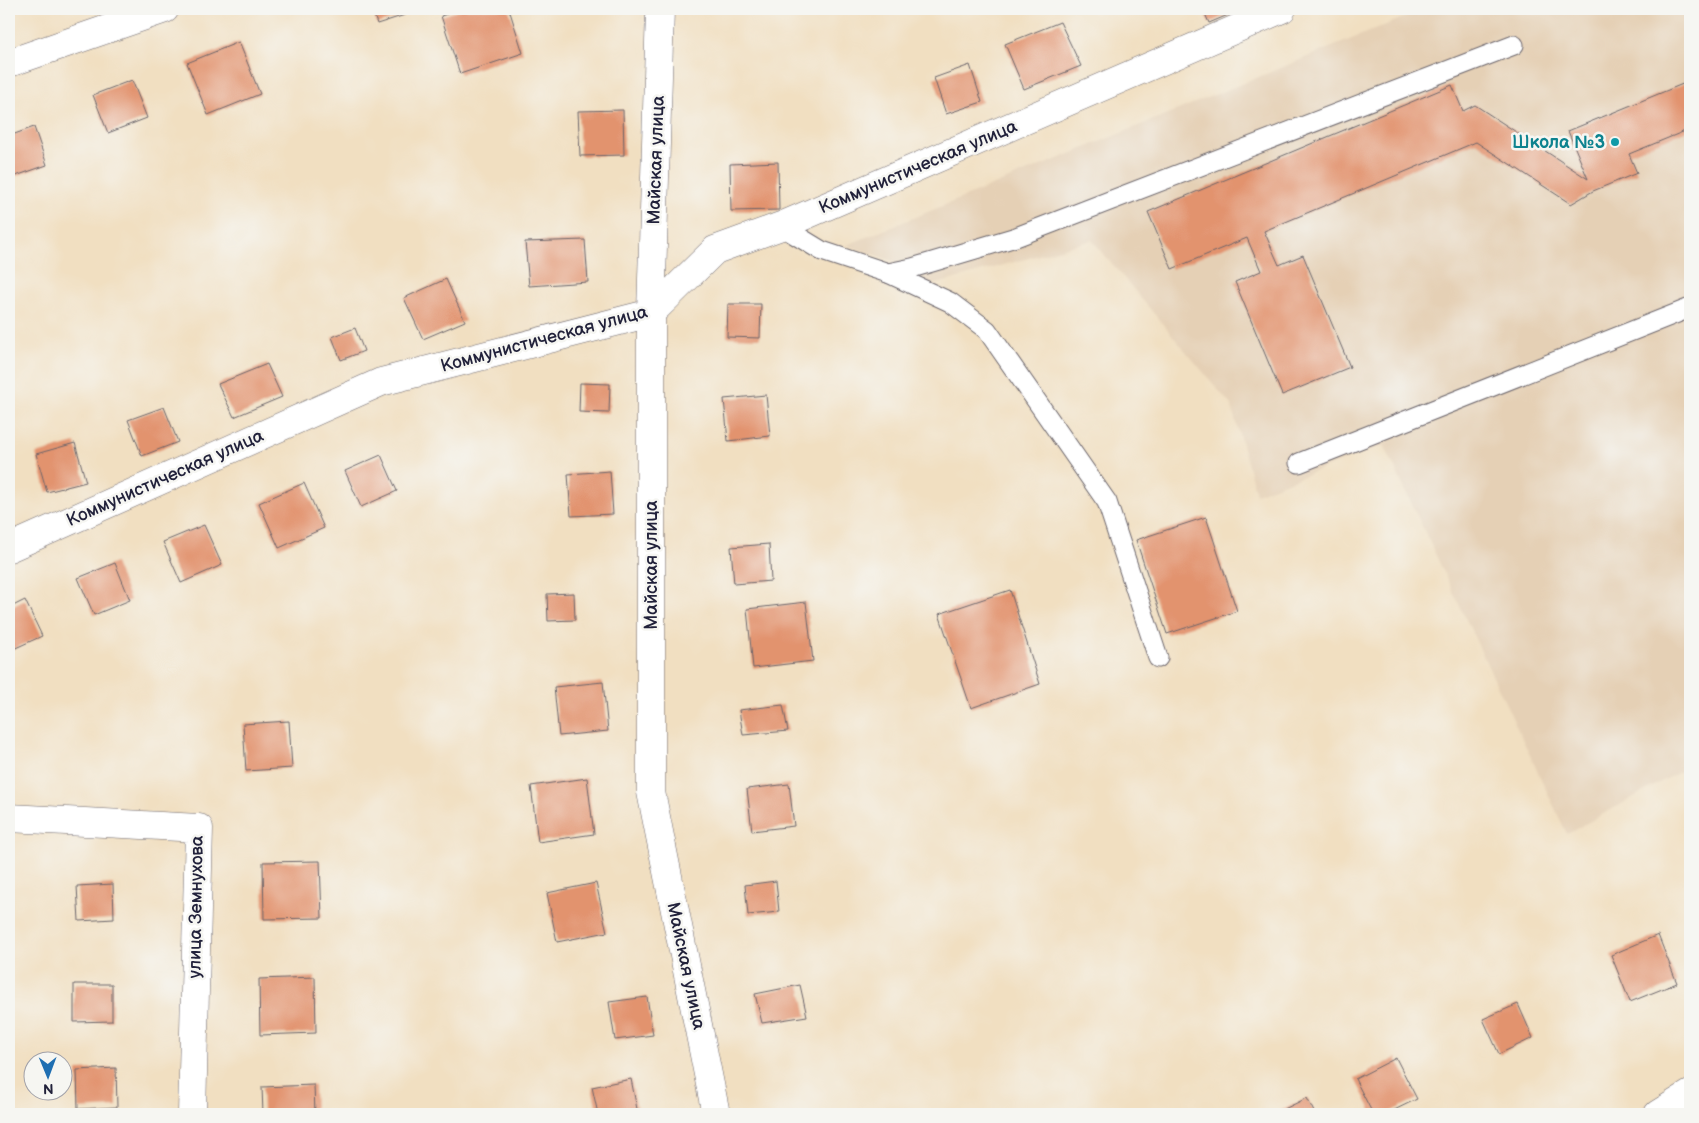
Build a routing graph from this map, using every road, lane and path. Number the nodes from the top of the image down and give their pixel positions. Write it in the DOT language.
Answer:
graph roads {
  1 [pos="165,9"];
  2 [pos="660,9"];
  3 [pos="1282,9"];
  4 [pos="1514,45"];
  5 [pos="9,63"];
  6 [pos="781,226"];
  7 [pos="888,273"];
  8 [pos="1690,308"];
  9 [pos="651,313"];
  10 [pos="1299,462"];
  11 [pos="9,548"];
  12 [pos="1158,658"];
  13 [pos="9,818"];
  14 [pos="1690,1094"];
  15 [pos="192,1114"];
  16 [pos="716,1114"];
  17 [pos="1658,1114"];
  1 -- 5 [label="street"];
  2 -- 9 [label="street, Майская улица"];
  3 -- 6 [label="street, Коммунистическая улица"];
  4 -- 7 [label="lane"];
  6 -- 7 [label="lane"];
  6 -- 9 [label="street, Коммунистическая улица"];
  7 -- 12 [label="lane"];
  8 -- 10 [label="lane"];
  9 -- 11 [label="street, Коммунистическая улица"];
  9 -- 16 [label="street, Майская улица"];
  13 -- 15 [label="street, улица Земнухова"];
  14 -- 17 [label="street"];
}
